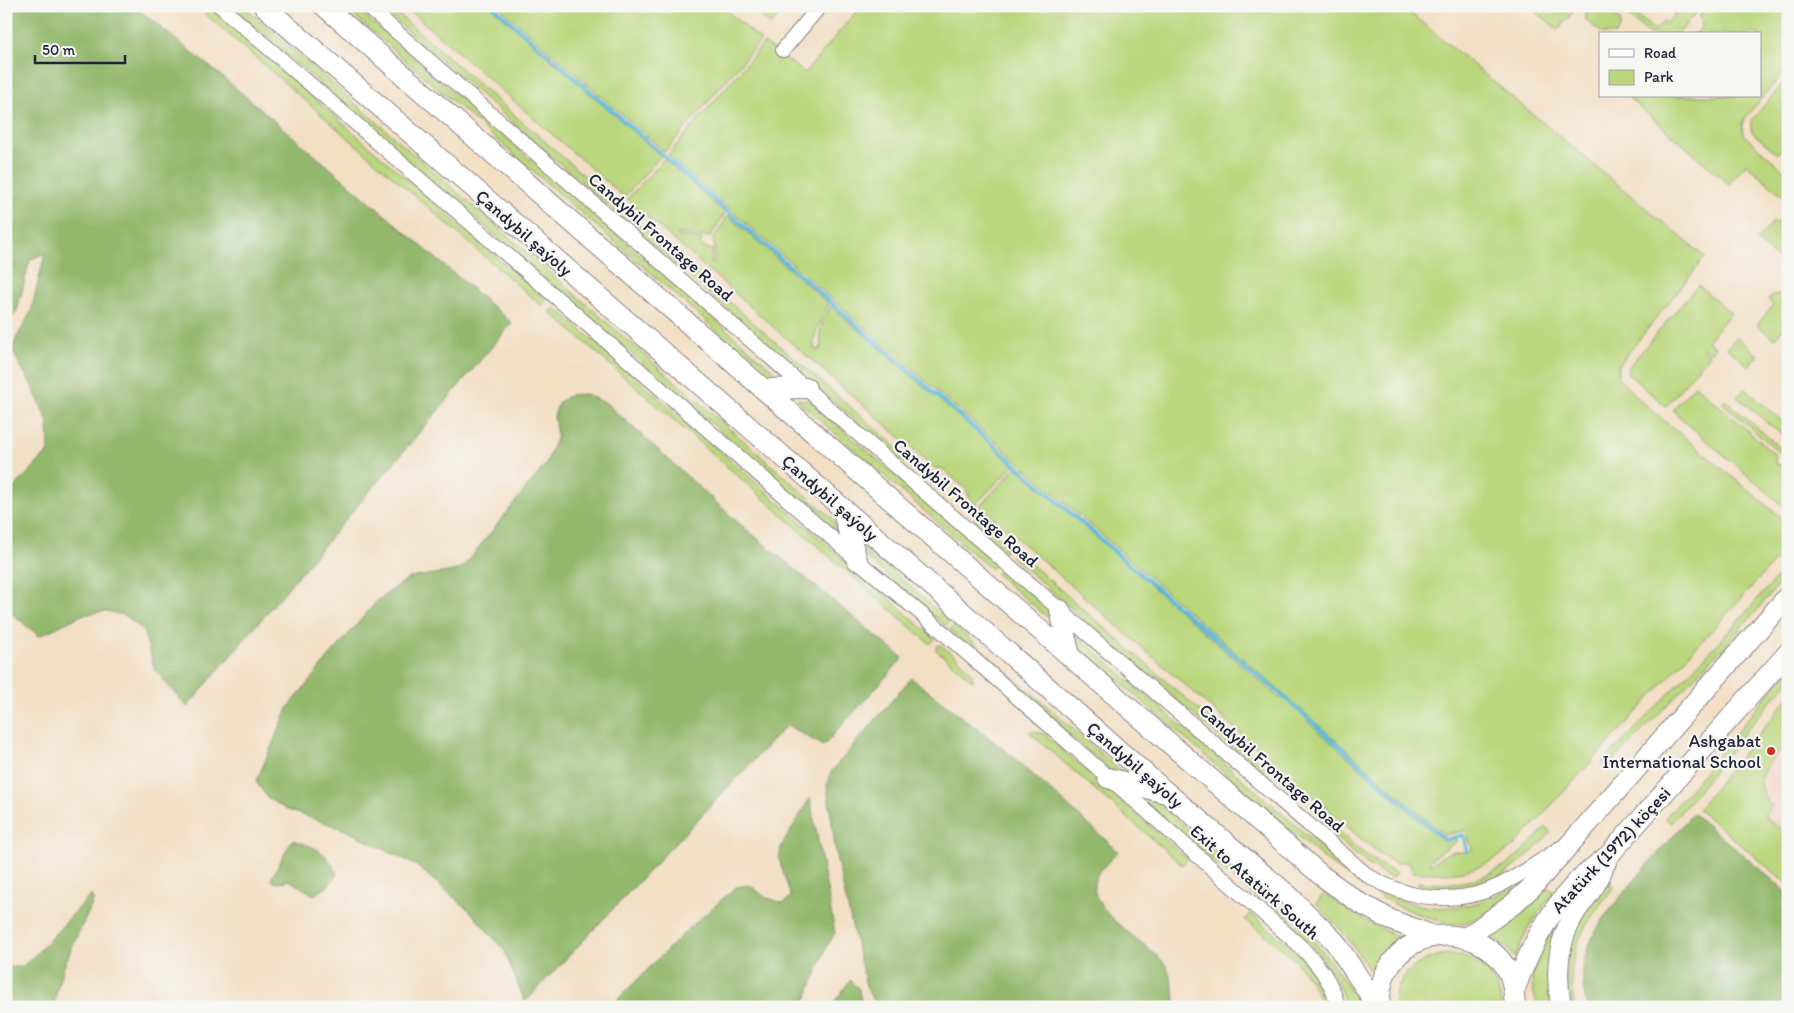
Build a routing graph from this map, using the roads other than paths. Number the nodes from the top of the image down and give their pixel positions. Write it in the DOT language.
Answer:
graph roads {
  1 [pos="220,6"];
  2 [pos="264,6"];
  3 [pos="324,6"];
  4 [pos="367,6"];
  5 [pos="820,6"];
  6 [pos="783,50"];
  7 [pos="806,388"];
  8 [pos="765,389"];
  9 [pos="842,509"];
  10 [pos="857,560"];
  11 [pos="1788,596"];
  12 [pos="1060,610"];
  13 [pos="1788,653"];
  14 [pos="1070,656"];
  15 [pos="1108,778"];
  16 [pos="1167,793"];
  17 [pos="1577,836"];
  18 [pos="1608,855"];
  19 [pos="1434,936"];
  20 [pos="1467,937"];
  21 [pos="1514,999"];
  22 [pos="1561,1006"];
  23 [pos="1338,1007"];
  24 [pos="1379,1007"];
  1 -- 10 [label="street"];
  2 -- 9 [label="main road, Çandybil şaýoly"];
  3 -- 8 [label="main road"];
  4 -- 7 [label="street, Candybil Frontage Road"];
  5 -- 6 [label="street"];
  7 -- 8 [label="main road"];
  7 -- 12 [label="street, Candybil Frontage Road"];
  8 -- 14 [label="main road"];
  9 -- 10 [label="main road"];
  9 -- 16 [label="main road, Çandybil şaýoly"];
  10 -- 15 [label="street"];
  11 -- 17 [label="main road, Atatürk (1972) köçesi"];
  12 -- 14 [label="main road"];
  12 -- 17 [label="street, Candybil Frontage Road"];
  13 -- 18 [label="main road, Atatürk (1972) köçesi"];
  14 -- 19 [label="main road"];
  15 -- 16 [label="main road"];
  15 -- 23 [label="street, Exit to Atatürk South"];
  16 -- 24 [label="main road, Çandybil şaýoly"];
  17 -- 20 [label="main road, Atatürk (1972) köçesi"];
  18 -- 21 [label="main road, Atatürk (1972) köçesi"];
  18 -- 22 [label="main road"];
  19 -- 20 [label="main road"];
  19 -- 24 [label="main road"];
  20 -- 21 [label="main road"];
}
